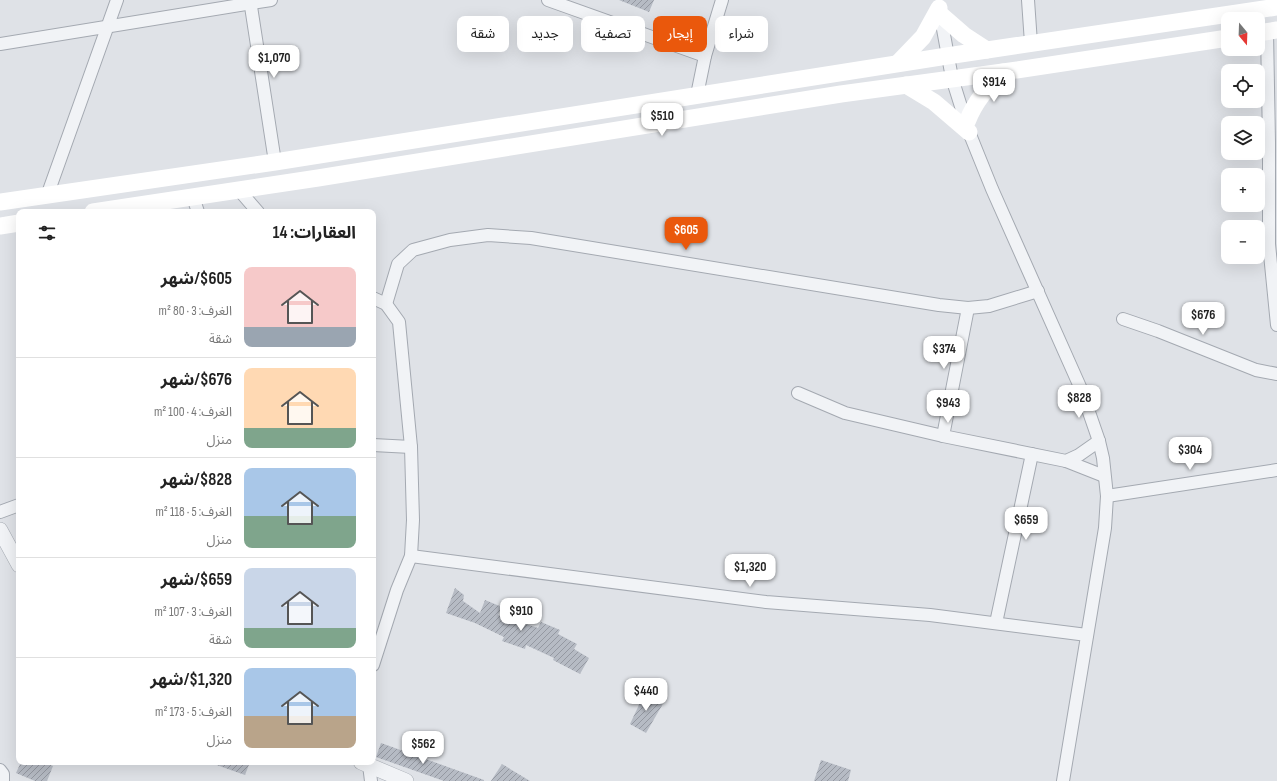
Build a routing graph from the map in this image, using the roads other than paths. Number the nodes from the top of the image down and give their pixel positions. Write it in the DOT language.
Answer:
graph roads {
  1 [pos="117,0"];
  2 [pos="271,0"];
  3 [pos="548,0"];
  4 [pos="722,0"];
  5 [pos="1028,0"];
  6 [pos="250,2"];
  7 [pos="1277,7"];
  8 [pos="939,8"];
  9 [pos="107,26"];
  10 [pos="1267,32"];
  11 [pos="1221,39"];
  12 [pos="1031,43"];
  13 [pos="0,44"];
  14 [pos="987,50"];
  15 [pos="705,56"];
  16 [pos="947,56"];
  17 [pos="898,63"];
  18 [pos="1272,65"];
  19 [pos="1003,72"];
  20 [pos="952,78"];
  21 [pos="906,84"];
  22 [pos="696,95"];
  23 [pos="968,127"];
  24 [pos="275,162"];
  25 [pos="239,190"];
  26 [pos="47,196"];
  27 [pos="0,202"];
  28 [pos="195,204"];
  29 [pos="131,209"];
  30 [pos="255,209"];
  31 [pos="16,223"];
  32 [pos="0,226"];
  33 [pos="1038,291"];
  34 [pos="376,299"];
  35 [pos="386,304"];
  36 [pos="968,308"];
  37 [pos="1123,319"];
  38 [pos="1277,325"];
  39 [pos="1277,374"];
  40 [pos="798,393"];
  41 [pos="943,436"];
  42 [pos="1100,441"];
  43 [pos="376,445"];
  44 [pos="411,447"];
  45 [pos="1032,454"];
  46 [pos="1066,461"];
  47 [pos="1277,470"];
  48 [pos="1104,476"];
  49 [pos="1106,496"];
  50 [pos="16,506"];
  51 [pos="0,512"];
  52 [pos="0,530"];
  53 [pos="410,556"];
  54 [pos="16,559"];
  55 [pos="996,623"];
  56 [pos="1087,635"];
  57 [pos="376,656"];
  58 [pos="366,765"];
  59 [pos="370,765"];
  60 [pos="0,770"];
  61 [pos="3,781"];
  62 [pos="371,781"];
  63 [pos="406,781"];
  64 [pos="1063,781"];
  1 -- 9 [label="street"];
  2 -- 6 [label="street"];
  3 -- 15 [label="street"];
  4 -- 15 [label="street"];
  5 -- 12 [label="street"];
  6 -- 9 [label="street"];
  6 -- 24 [label="street"];
  7 -- 12 [label="main road"];
  8 -- 14 [label="main road"];
  8 -- 16 [label="street"];
  8 -- 17 [label="main road"];
  9 -- 13 [label="street"];
  9 -- 26 [label="street"];
  10 -- 18 [label="street"];
  11 -- 19 [label="main road"];
  12 -- 14 [label="main road"];
  14 -- 16 [label="main road"];
  15 -- 22 [label="street"];
  16 -- 17 [label="main road"];
  16 -- 20 [label="street"];
  17 -- 22 [label="main road"];
  18 -- 38 [label="street"];
  19 -- 20 [label="main road"];
  19 -- 23 [label="main road"];
  20 -- 21 [label="main road"];
  20 -- 23 [label="street"];
  21 -- 23 [label="main road"];
  21 -- 25 [label="main road"];
  22 -- 24 [label="main road"];
  23 -- 33 [label="street"];
  24 -- 26 [label="main road"];
  25 -- 28 [label="main road"];
  25 -- 30 [label="street"];
  26 -- 27 [label="main road"];
  28 -- 29 [label="main road"];
  31 -- 32 [label="main road"];
  33 -- 36 [label="street"];
  33 -- 42 [label="street"];
  34 -- 35 [label="street"];
  35 -- 36 [label="street"];
  35 -- 44 [label="street"];
  36 -- 41 [label="street"];
  37 -- 39 [label="street"];
  40 -- 41 [label="street"];
  41 -- 45 [label="street"];
  42 -- 46 [label="street"];
  42 -- 48 [label="street"];
  43 -- 44 [label="street"];
  44 -- 53 [label="street"];
  45 -- 46 [label="street"];
  45 -- 55 [label="street"];
  46 -- 48 [label="street"];
  47 -- 49 [label="street"];
  48 -- 49 [label="street"];
  49 -- 56 [label="street"];
  50 -- 51 [label="street"];
  52 -- 54 [label="street"];
  53 -- 55 [label="street"];
  53 -- 57 [label="street"];
  55 -- 56 [label="street"];
  56 -- 64 [label="street"];
  58 -- 62 [label="street"];
  59 -- 63 [label="street"];
  60 -- 61 [label="street"];
}
